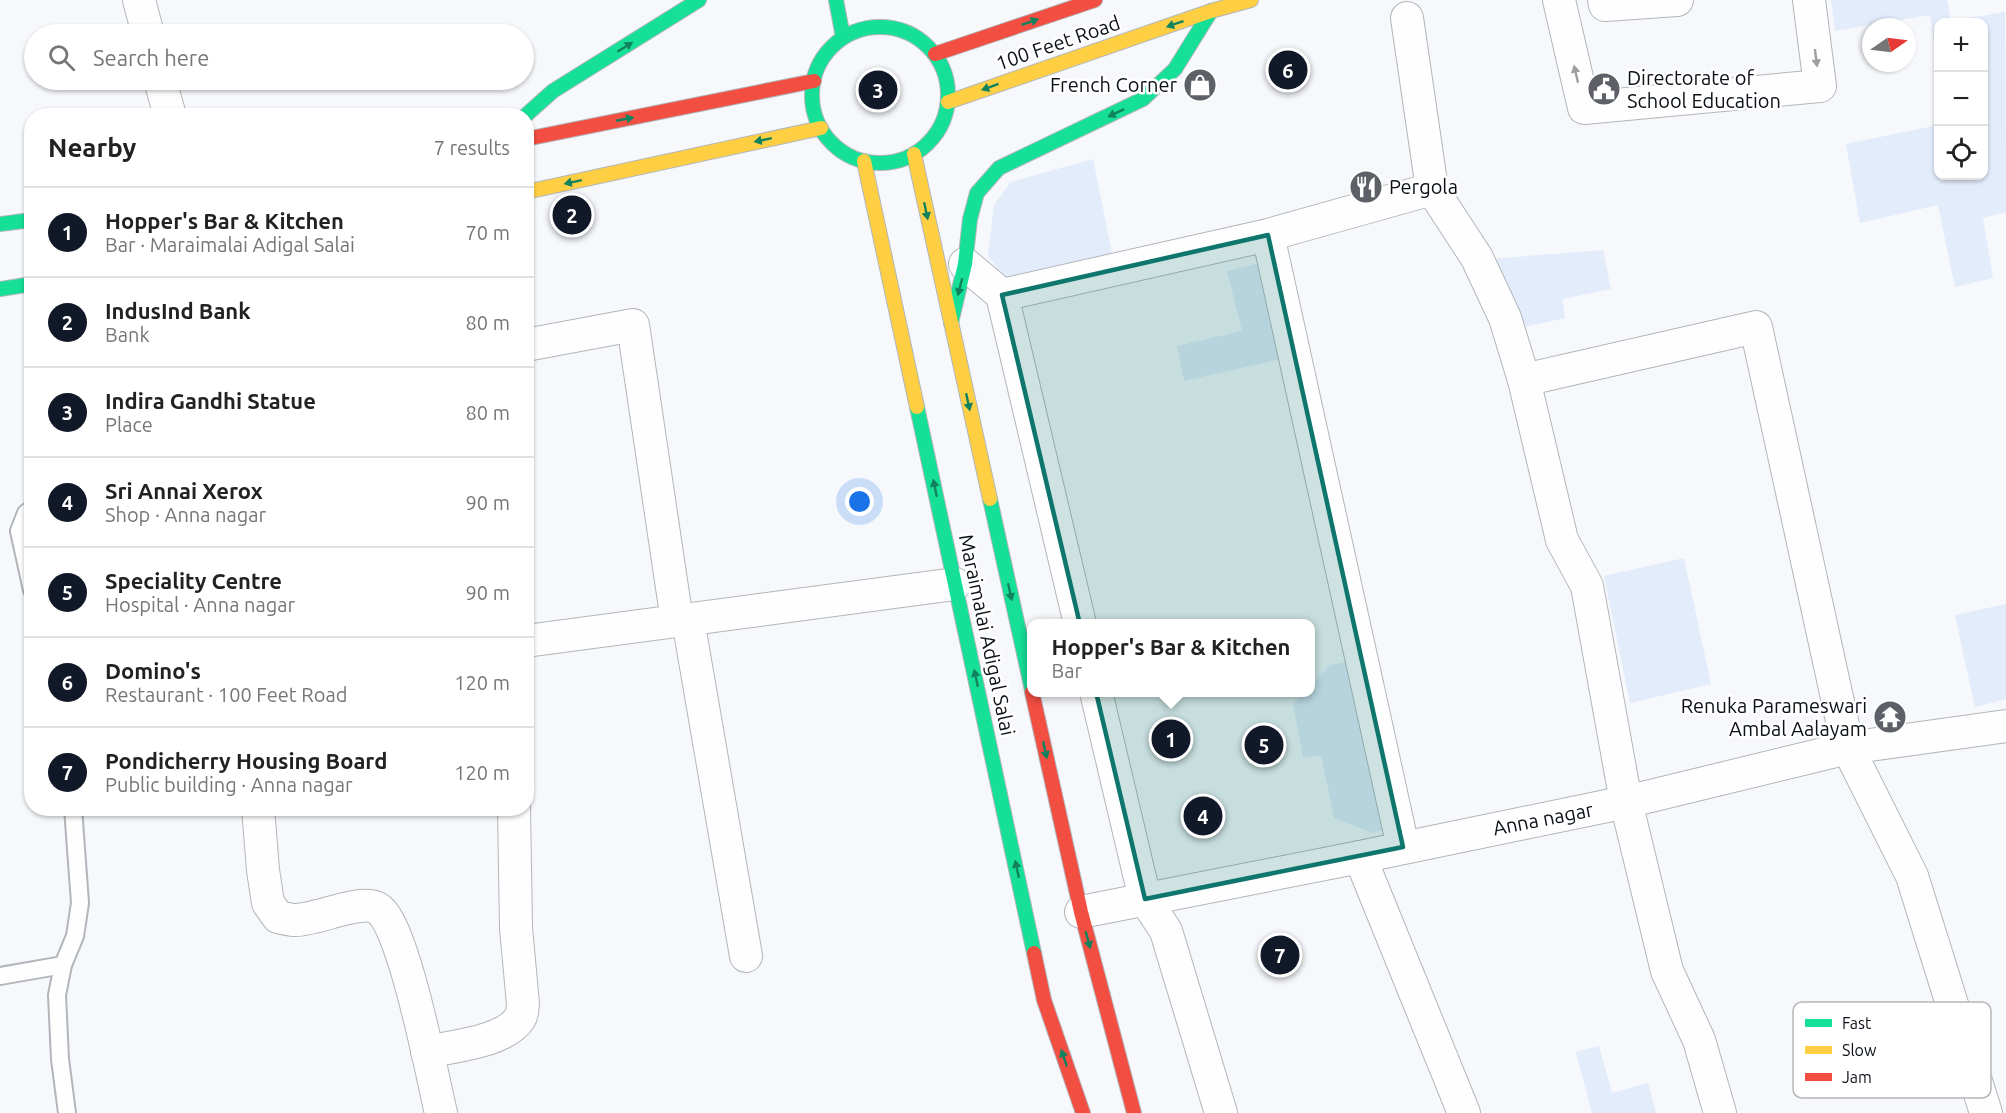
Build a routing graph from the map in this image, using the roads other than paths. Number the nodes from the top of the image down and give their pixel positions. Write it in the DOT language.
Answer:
graph roads {
  1 [pos="139,0"];
  2 [pos="699,0"];
  3 [pos="836,0"];
  4 [pos="1095,0"];
  5 [pos="1251,0"];
  6 [pos="1559,0"];
  7 [pos="1604,0"];
  8 [pos="1677,0"];
  9 [pos="1809,0"];
  10 [pos="1211,11"];
  11 [pos="1407,18"];
  12 [pos="145,24"];
  13 [pos="843,37"];
  14 [pos="935,54"];
  15 [pos="814,81"];
  16 [pos="163,90"];
  17 [pos="948,102"];
  18 [pos="168,108"];
  19 [pos="534,108"];
  20 [pos="820,128"];
  21 [pos="534,137"];
  22 [pos="914,154"];
  23 [pos="864,161"];
  24 [pos="1432,189"];
  25 [pos="534,190"];
  26 [pos="24,221"];
  27 [pos="0,225"];
  28 [pos="1268,235"];
  29 [pos="965,264"];
  30 [pos="24,285"];
  31 [pos="0,289"];
  32 [pos="1002,295"];
  33 [pos="951,323"];
  34 [pos="534,344"];
  35 [pos="1524,380"];
  36 [pos="24,518"];
  37 [pos="24,554"];
  38 [pos="956,584"];
  39 [pos="1079,619"];
  40 [pos="682,621"];
  41 [pos="534,640"];
  42 [pos="1027,668"];
  43 [pos="1033,697"];
  44 [pos="1097,697"];
  45 [pos="2005,730"];
  46 [pos="1848,748"];
  47 [pos="1626,802"];
  48 [pos="74,816"];
  49 [pos="259,816"];
  50 [pos="514,816"];
  51 [pos="1402,847"];
  52 [pos="1360,857"];
  53 [pos="1145,898"];
  54 [pos="1081,912"];
  55 [pos="746,956"];
  56 [pos="63,965"];
  57 [pos="0,976"];
  58 [pos="1951,1002"];
  59 [pos="427,1052"];
  60 [pos="1981,1098"];
  61 [pos="67,1113"];
  62 [pos="441,1113"];
  63 [pos="1083,1113"];
  64 [pos="1134,1113"];
  65 [pos="1221,1113"];
  66 [pos="1464,1113"];
  67 [pos="1720,1113"];
  68 [pos="1986,1113"];
  1 -- 12 [label="street"];
  19 -- 2 [label="main road, one-way"];
  3 -- 13 [label="main road"];
  14 -- 4 [label="main road, 100 Feet Road, one-way"];
  5 -- 10 [label="main road, 100 Feet Road"];
  9 -- 6 [label="street, one-way"];
  7 -- 8 [label="street"];
  10 -- 17 [label="main road, 100 Feet Road, one-way"];
  10 -- 29 [label="main road, one-way"];
  11 -- 24 [label="street"];
  13 -- 14 [label="main road"];
  13 -- 15 [label="main road"];
  14 -- 17 [label="main road"];
  15 -- 20 [label="main road"];
  21 -- 15 [label="main road, one-way"];
  16 -- 18 [label="street"];
  17 -- 22 [label="main road"];
  20 -- 23 [label="main road"];
  20 -- 25 [label="main road, one-way"];
  22 -- 23 [label="main road"];
  22 -- 33 [label="main road, Maraimalai Adigal Salai, one-way"];
  38 -- 23 [label="main road, Maraimalai Adigal Salai, one-way"];
  24 -- 28 [label="street"];
  24 -- 35 [label="street"];
  26 -- 27 [label="main road"];
  28 -- 32 [label="street"];
  28 -- 51 [label="street"];
  29 -- 32 [label="street"];
  29 -- 33 [label="main road, one-way"];
  30 -- 31 [label="main road"];
  32 -- 39 [label="street"];
  33 -- 42 [label="main road, Maraimalai Adigal Salai, one-way"];
  34 -- 40 [label="street"];
  35 -- 46 [label="street"];
  35 -- 47 [label="street"];
  36 -- 37 [label="lane"];
  38 -- 40 [label="street"];
  63 -- 38 [label="main road, Maraimalai Adigal Salai, one-way"];
  40 -- 41 [label="street"];
  40 -- 55 [label="street"];
  43 -- 54 [label="main road, Maraimalai Adigal Salai, one-way"];
  44 -- 53 [label="street"];
  45 -- 46 [label="street, Anna nagar"];
  46 -- 47 [label="street, Anna nagar"];
  46 -- 58 [label="street"];
  47 -- 51 [label="street, Anna nagar"];
  47 -- 67 [label="street"];
  48 -- 56 [label="lane"];
  49 -- 59 [label="street"];
  50 -- 59 [label="street"];
  51 -- 52 [label="street, Anna nagar"];
  52 -- 53 [label="street, Anna nagar"];
  52 -- 66 [label="street"];
  53 -- 54 [label="street, Anna nagar"];
  53 -- 65 [label="street"];
  54 -- 64 [label="main road, Maraimalai Adigal Salai, one-way"];
  56 -- 57 [label="lane"];
  56 -- 61 [label="lane"];
  59 -- 62 [label="street"];
  60 -- 68 [label="street"];
}
